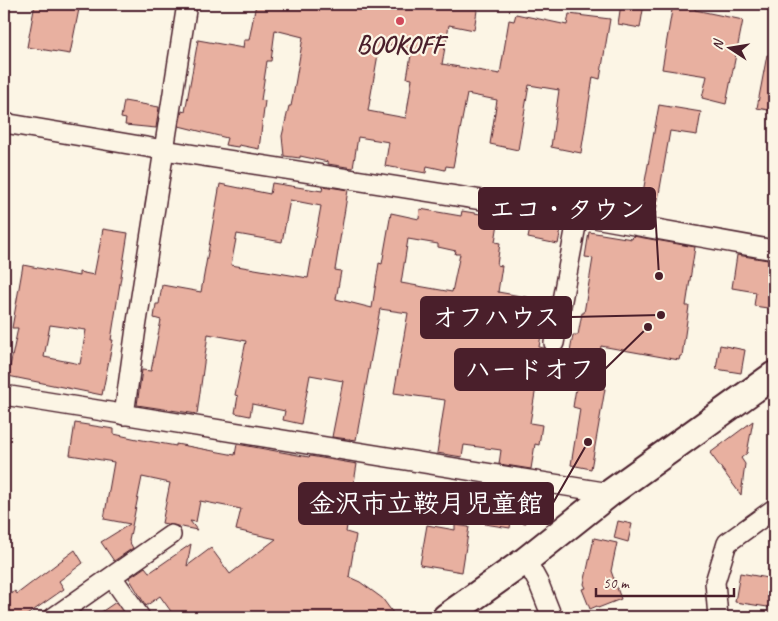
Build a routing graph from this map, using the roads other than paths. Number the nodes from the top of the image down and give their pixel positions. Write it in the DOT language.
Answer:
graph roads {
  1 [pos="187,4"];
  2 [pos="4,122"];
  3 [pos="164,150"];
  4 [pos="578,215"];
  5 [pos="774,250"];
  6 [pos="554,342"];
  7 [pos="768,385"];
  8 [pos="4,395"];
  9 [pos="124,415"];
  10 [pos="610,493"];
  11 [pos="774,511"];
  12 [pos="171,535"];
  13 [pos="526,560"];
  14 [pos="112,577"];
  15 [pos="54,617"];
  16 [pos="140,617"];
  17 [pos="446,617"];
  18 [pos="552,617"];
  19 [pos="718,617"];
  1 -- 3 [label="street"];
  2 -- 3 [label="street"];
  3 -- 4 [label="street"];
  3 -- 9 [label="street"];
  4 -- 5 [label="street"];
  4 -- 6 [label="street"];
  7 -- 10 [label="main road"];
  8 -- 9 [label="street"];
  9 -- 10 [label="street"];
  10 -- 13 [label="main road"];
  11 -- 19 [label="street"];
  12 -- 14 [label="street"];
  13 -- 17 [label="main road"];
  13 -- 18 [label="street"];
  14 -- 15 [label="street"];
  14 -- 16 [label="street"];
}
